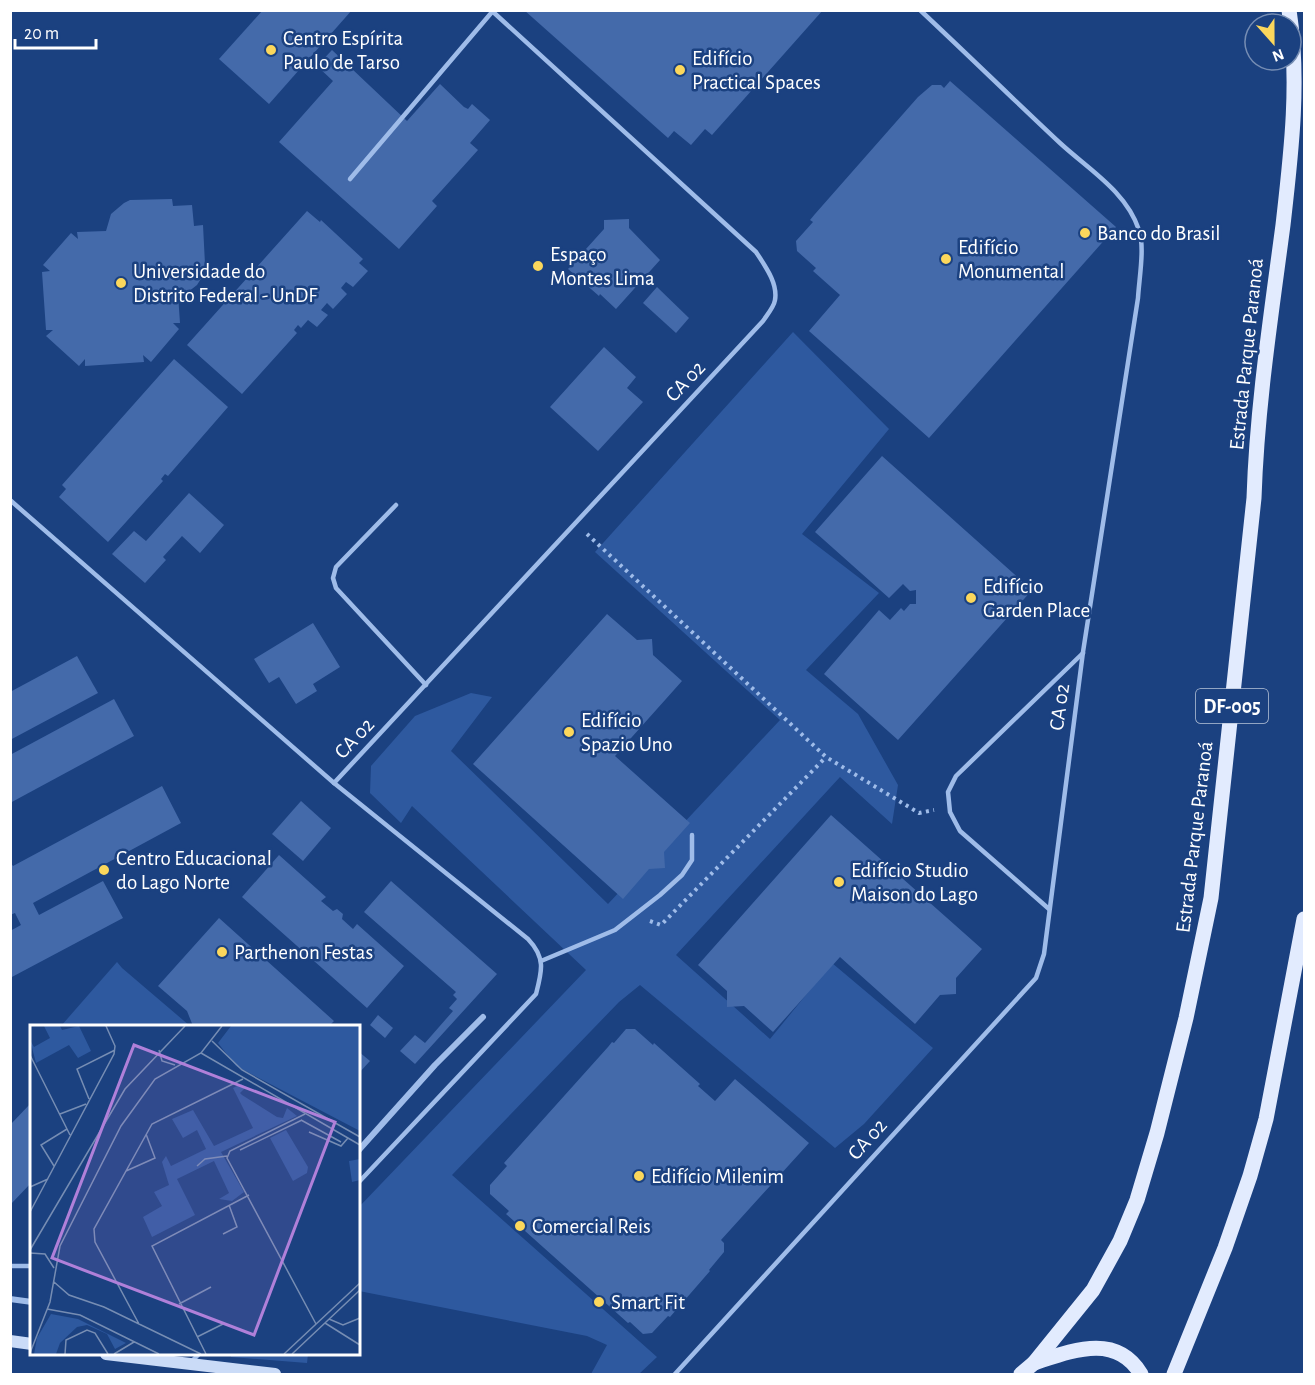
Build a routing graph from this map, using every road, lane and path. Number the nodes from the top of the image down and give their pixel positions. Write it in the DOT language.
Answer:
graph roads {
  1 [pos="920,10"];
  2 [pos="1289,10"];
  3 [pos="492,11"];
  4 [pos="350,179"];
  5 [pos="10,500"];
  6 [pos="396,505"];
  7 [pos="576,523"];
  8 [pos="1083,652"];
  9 [pos="426,685"];
  10 [pos="826,757"];
  11 [pos="334,783"];
  12 [pos="950,807"];
  13 [pos="692,836"];
  14 [pos="641,909"];
  15 [pos="1049,909"];
  16 [pos="1305,919"];
  17 [pos="541,961"];
  18 [pos="483,1017"];
  19 [pos="360,1149"];
  20 [pos="360,1181"];
  21 [pos="10,1266"];
  22 [pos="30,1266"];
  23 [pos="10,1299"];
  24 [pos="30,1302"];
  25 [pos="10,1341"];
  26 [pos="30,1344"];
  27 [pos="121,1355"];
  28 [pos="197,1355"];
  29 [pos="1034,1363"];
  30 [pos="189,1364"];
  31 [pos="275,1374"];
  32 [pos="675,1374"];
  33 [pos="1021,1374"];
  34 [pos="1141,1374"];
  35 [pos="1174,1374"];
  1 -- 8 [label="lane, CA 02"];
  2 -- 29 [label="main road, Estrada Parque Paranoá / DF-005"];
  3 -- 4 [label="lane"];
  3 -- 7 [label="lane, CA 02"];
  5 -- 11 [label="lane, CA 02"];
  6 -- 9 [label="lane"];
  7 -- 9 [label="lane, CA 02"];
  7 -- 10 [label="path"];
  8 -- 12 [label="lane, CA 02"];
  8 -- 15 [label="lane, CA 02"];
  9 -- 11 [label="lane, CA 02"];
  10 -- 12 [label="path"];
  10 -- 14 [label="path"];
  11 -- 17 [label="lane, CA 02"];
  12 -- 15 [label="lane"];
  13 -- 14 [label="lane"];
  14 -- 17 [label="lane"];
  15 -- 32 [label="lane, CA 02"];
  16 -- 35 [label="main road"];
  17 -- 20 [label="lane"];
  18 -- 19 [label="street"];
  21 -- 22 [label="lane"];
  23 -- 24 [label="street"];
  25 -- 26 [label="street"];
  27 -- 30 [label="street"];
  28 -- 30 [label="lane"];
  29 -- 33 [label="main road, Estrada Parque Paranoá / DF-005"];
  29 -- 34 [label="main road"];
  30 -- 31 [label="street"];
}
